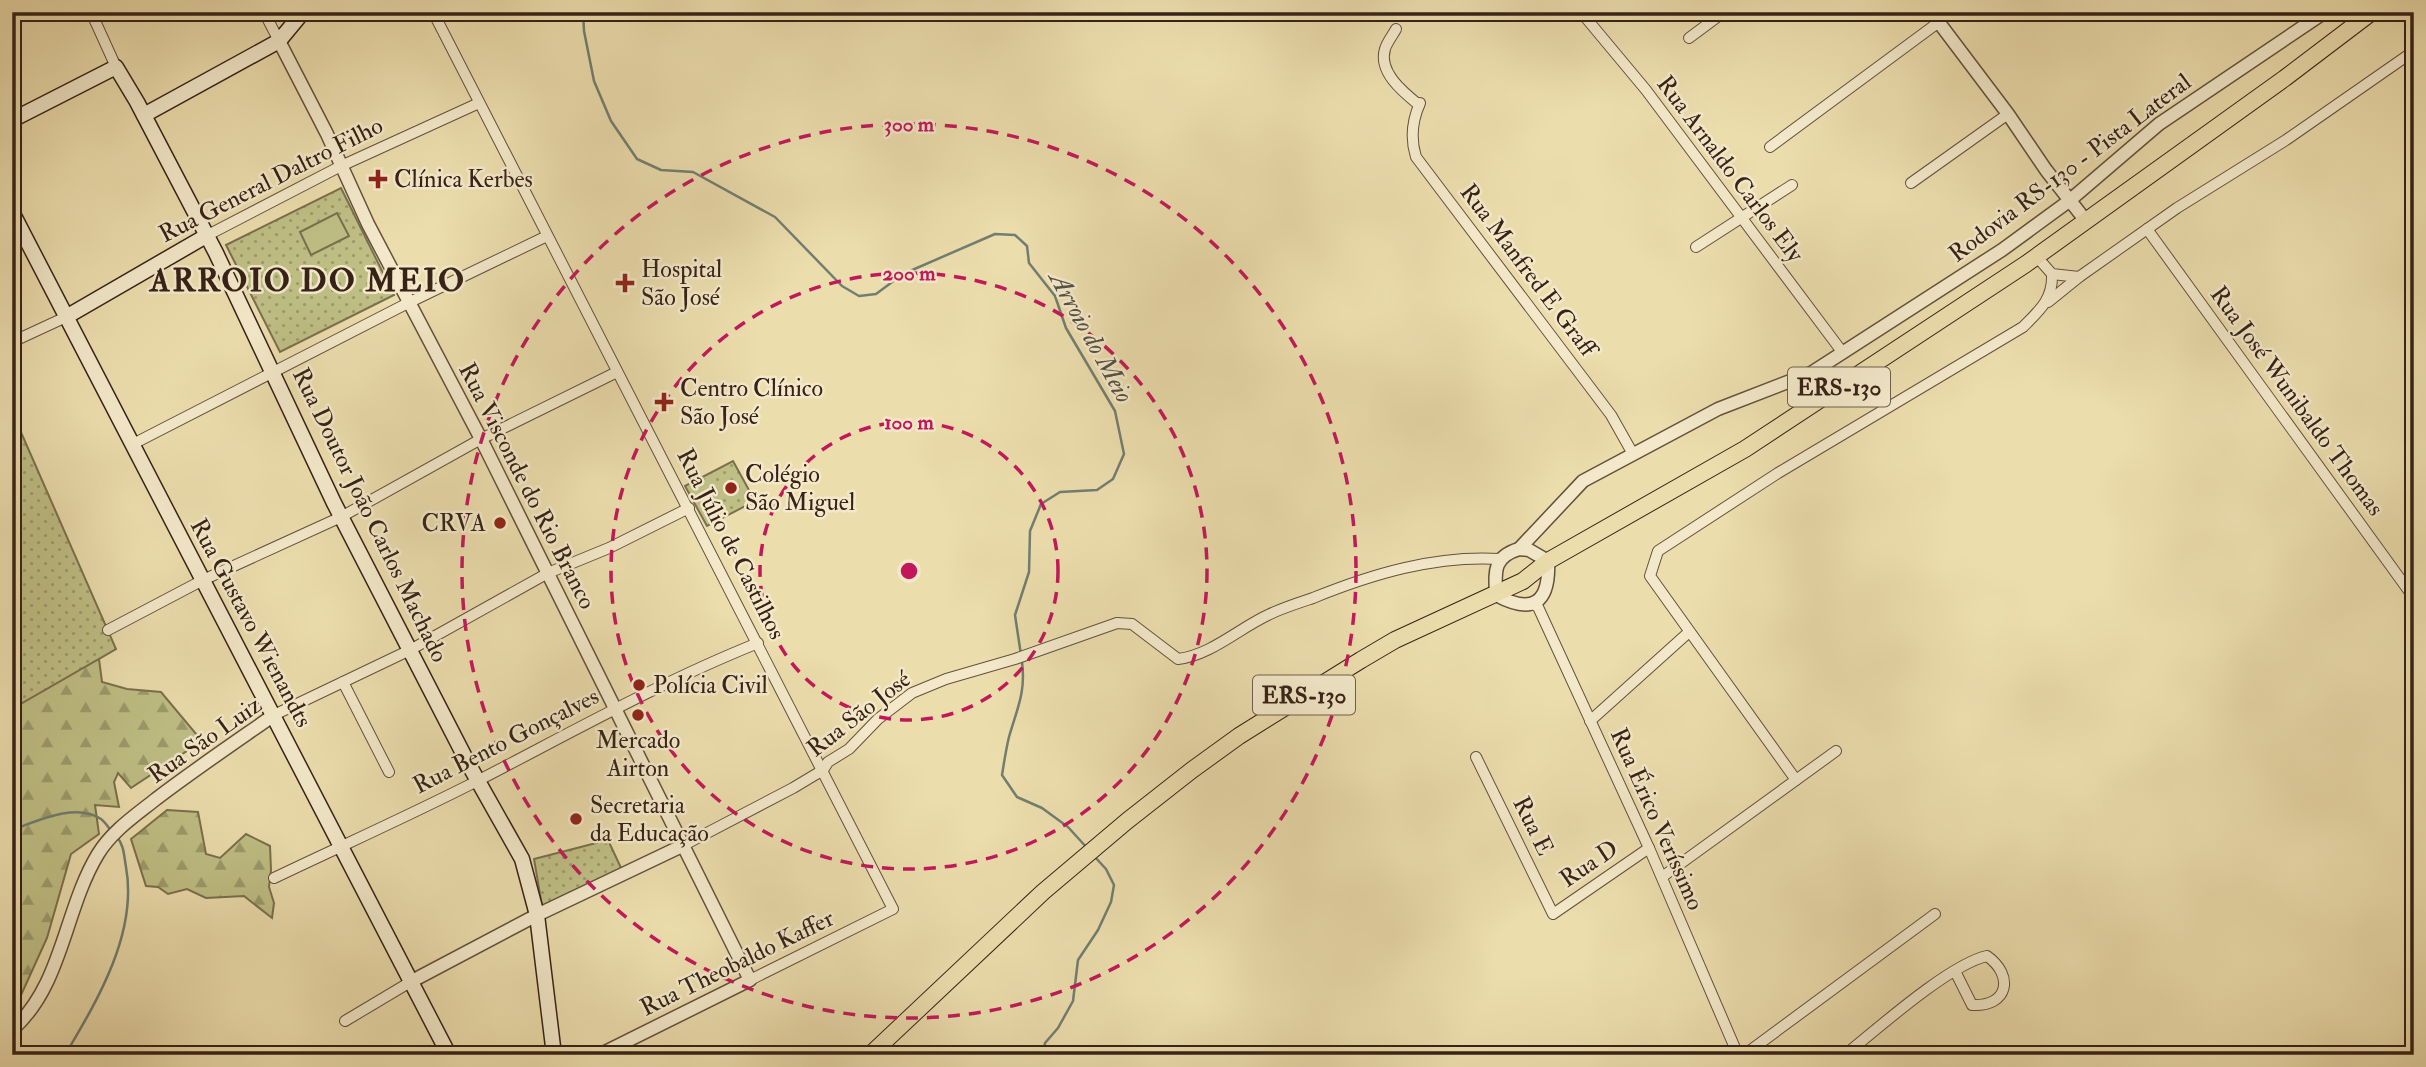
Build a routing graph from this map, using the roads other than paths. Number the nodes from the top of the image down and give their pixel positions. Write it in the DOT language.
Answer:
graph roads {
  1 [pos="90,12"];
  2 [pos="264,12"];
  3 [pos="303,12"];
  4 [pos="433,12"];
  5 [pos="1581,12"];
  6 [pos="1724,12"];
  7 [pos="2325,12"];
  8 [pos="2372,12"];
  9 [pos="1935,17"];
  10 [pos="1396,29"];
  11 [pos="1689,38"];
  12 [pos="279,41"];
  13 [pos="2414,51"];
  14 [pos="116,67"];
  15 [pos="479,103"];
  16 [pos="2008,114"];
  17 [pos="144,115"];
  18 [pos="12,120"];
  19 [pos="1770,146"];
  20 [pos="341,166"];
  21 [pos="1911,183"];
  22 [pos="1792,185"];
  23 [pos="2069,201"];
  24 [pos="12,212"];
  25 [pos="1741,218"];
  26 [pos="2086,220"];
  27 [pos="2147,229"];
  28 [pos="206,236"];
  29 [pos="547,236"];
  30 [pos="1696,247"];
  31 [pos="2037,257"];
  32 [pos="2052,274"];
  33 [pos="2079,277"];
  34 [pos="410,302"];
  35 [pos="2045,305"];
  36 [pos="66,317"];
  37 [pos="12,342"];
  38 [pos="1843,353"];
  39 [pos="617,372"];
  40 [pos="274,373"];
  41 [pos="481,439"];
  42 [pos="133,444"];
  43 [pos="1633,454"];
  44 [pos="689,508"];
  45 [pos="341,517"];
  46 [pos="1519,549"];
  47 [pos="1500,559"];
  48 [pos="1548,561"];
  49 [pos="548,573"];
  50 [pos="203,580"];
  51 [pos="1496,595"];
  52 [pos="2414,598"];
  53 [pos="1533,604"];
  54 [pos="108,630"];
  55 [pos="1689,632"];
  56 [pos="758,643"];
  57 [pos="410,650"];
  58 [pos="343,682"];
  59 [pos="616,709"];
  60 [pos="274,715"];
  61 [pos="1590,721"];
  62 [pos="1836,751"];
  63 [pos="1476,757"];
  64 [pos="823,770"];
  65 [pos="389,772"];
  66 [pos="478,780"];
  67 [pos="1796,780"];
  68 [pos="684,845"];
  69 [pos="342,846"];
  70 [pos="1649,848"];
  71 [pos="1662,877"];
  72 [pos="274,878"];
  73 [pos="893,909"];
  74 [pos="1553,914"];
  75 [pos="1935,914"];
  76 [pos="537,915"];
  77 [pos="1955,971"];
  78 [pos="750,980"];
  79 [pos="412,981"];
  80 [pos="345,1021"];
  81 [pos="12,1030"];
  82 [pos="449,1055"];
  83 [pos="554,1055"];
  84 [pos="599,1055"];
  85 [pos="870,1055"];
  86 [pos="1738,1055"];
  87 [pos="1744,1055"];
  88 [pos="1845,1055"];
  1 -- 14 [label="street, Rua Doutor João Carlos Machado"];
  2 -- 12 [label="street, Rua Visconde do Rio Branco"];
  3 -- 12 [label="main road"];
  4 -- 15 [label="street, Rua Júlio de Castilhos"];
  5 -- 25 [label="street, Rua Arnaldo Carlos Ely"];
  6 -- 11 [label="street"];
  7 -- 23 [label="street, Rodovia RS-130 - Pista Lateral"];
  8 -- 26 [label="main road, ERS-130"];
  9 -- 16 [label="street"];
  9 -- 19 [label="street"];
  10 -- 43 [label="street, Rua Manfred E Graff"];
  12 -- 17 [label="main road"];
  12 -- 20 [label="street, Rua Visconde do Rio Branco"];
  13 -- 27 [label="street"];
  14 -- 17 [label="main road, Rua Doutor João Carlos Machado"];
  14 -- 18 [label="main road"];
  15 -- 20 [label="street, Rua General Daltro Filho"];
  15 -- 29 [label="street, Rua Júlio de Castilhos"];
  16 -- 21 [label="street"];
  16 -- 23 [label="street"];
  17 -- 28 [label="main road, Rua Doutor João Carlos Machado"];
  20 -- 28 [label="street, Rua General Daltro Filho"];
  20 -- 34 [label="street, Rua Visconde do Rio Branco"];
  22 -- 25 [label="street"];
  23 -- 26 [label="street"];
  23 -- 38 [label="street, Rodovia RS-130 - Pista Lateral"];
  24 -- 36 [label="main road, Rua Gustavo Wienandts"];
  25 -- 30 [label="street"];
  25 -- 38 [label="street, Rua Arnaldo Carlos Ely"];
  26 -- 31 [label="main road, ERS-130"];
  27 -- 33 [label="street"];
  27 -- 52 [label="street, Rua José Wunibaldo Thomas"];
  28 -- 36 [label="main road, Rua General Daltro Filho"];
  28 -- 40 [label="main road, Rua Doutor João Carlos Machado"];
  29 -- 34 [label="street"];
  29 -- 39 [label="street, Rua Júlio de Castilhos"];
  31 -- 32 [label="street"];
  31 -- 48 [label="main road, ERS-130"];
  32 -- 33 [label="street"];
  32 -- 35 [label="street"];
  33 -- 35 [label="street"];
  34 -- 40 [label="street"];
  34 -- 41 [label="street, Rua Visconde do Rio Branco"];
  35 -- 55 [label="street"];
  36 -- 37 [label="street, Rua General Daltro Filho"];
  36 -- 42 [label="main road, Rua Gustavo Wienandts"];
  38 -- 43 [label="street, Rodovia RS-130 - Pista Lateral"];
  39 -- 41 [label="street"];
  39 -- 44 [label="street, Rua Júlio de Castilhos"];
  40 -- 42 [label="street"];
  40 -- 45 [label="main road, Rua Doutor João Carlos Machado"];
  41 -- 45 [label="street"];
  41 -- 49 [label="street, Rua Visconde do Rio Branco"];
  42 -- 50 [label="main road, Rua Gustavo Wienandts"];
  43 -- 46 [label="street, Rodovia RS-130 - Pista Lateral"];
  44 -- 49 [label="street, Rua São Luiz"];
  44 -- 56 [label="street, Rua Júlio de Castilhos"];
  45 -- 50 [label="street"];
  45 -- 57 [label="main road, Rua Doutor João Carlos Machado"];
  46 -- 47 [label="street, Rodovia RS-130 - Pista Lateral"];
  46 -- 48 [label="street"];
  47 -- 51 [label="street"];
  47 -- 64 [label="street, Rua São José"];
  48 -- 51 [label="main road, ERS-130"];
  48 -- 53 [label="street"];
  49 -- 57 [label="street, Rua São Luiz"];
  49 -- 59 [label="street, Rua Visconde do Rio Branco"];
  50 -- 54 [label="street"];
  50 -- 60 [label="main road, Rua Gustavo Wienandts"];
  51 -- 53 [label="street"];
  51 -- 85 [label="main road, ERS-130"];
  53 -- 61 [label="street, Rua Érico Veríssimo"];
  55 -- 61 [label="street"];
  55 -- 67 [label="street"];
  56 -- 59 [label="street, Rua Bento Gonçalves"];
  56 -- 64 [label="street, Rua Júlio de Castilhos"];
  57 -- 58 [label="street, Rua São Luiz"];
  57 -- 66 [label="main road, Rua Doutor João Carlos Machado"];
  58 -- 60 [label="street, Rua São Luiz"];
  58 -- 65 [label="street"];
  59 -- 66 [label="street, Rua Bento Gonçalves"];
  59 -- 68 [label="street, Rua Visconde do Rio Branco"];
  60 -- 69 [label="main road, Rua Gustavo Wienandts"];
  60 -- 81 [label="street, Rua São Luiz"];
  61 -- 70 [label="street, Rua Érico Veríssimo"];
  62 -- 67 [label="street"];
  63 -- 74 [label="street, Rua E"];
  64 -- 68 [label="street, Rua São José"];
  64 -- 73 [label="street, Rua Júlio de Castilhos"];
  66 -- 69 [label="street, Rua Bento Gonçalves"];
  66 -- 76 [label="main road, Rua Doutor João Carlos Machado"];
  67 -- 71 [label="street"];
  68 -- 76 [label="street, Rua São José"];
  68 -- 78 [label="street, Rua Visconde do Rio Branco"];
  69 -- 72 [label="street, Rua Bento Gonçalves"];
  69 -- 79 [label="main road, Rua Gustavo Wienandts"];
  70 -- 71 [label="street, Rua Érico Veríssimo"];
  70 -- 74 [label="street, Rua D"];
  71 -- 86 [label="street, Rua Érico Veríssimo"];
  73 -- 78 [label="street, Rua Theobaldo Kaffer"];
  75 -- 87 [label="street"];
  76 -- 79 [label="street, Rua São José"];
  76 -- 83 [label="main road, Rua Doutor João Carlos Machado"];
  77 -- 77 [label="street"];
  77 -- 88 [label="street"];
  78 -- 84 [label="street, Rua Theobaldo Kaffer"];
  79 -- 80 [label="street, Rua São José"];
  79 -- 82 [label="main road, Rua Gustavo Wienandts"];
}
